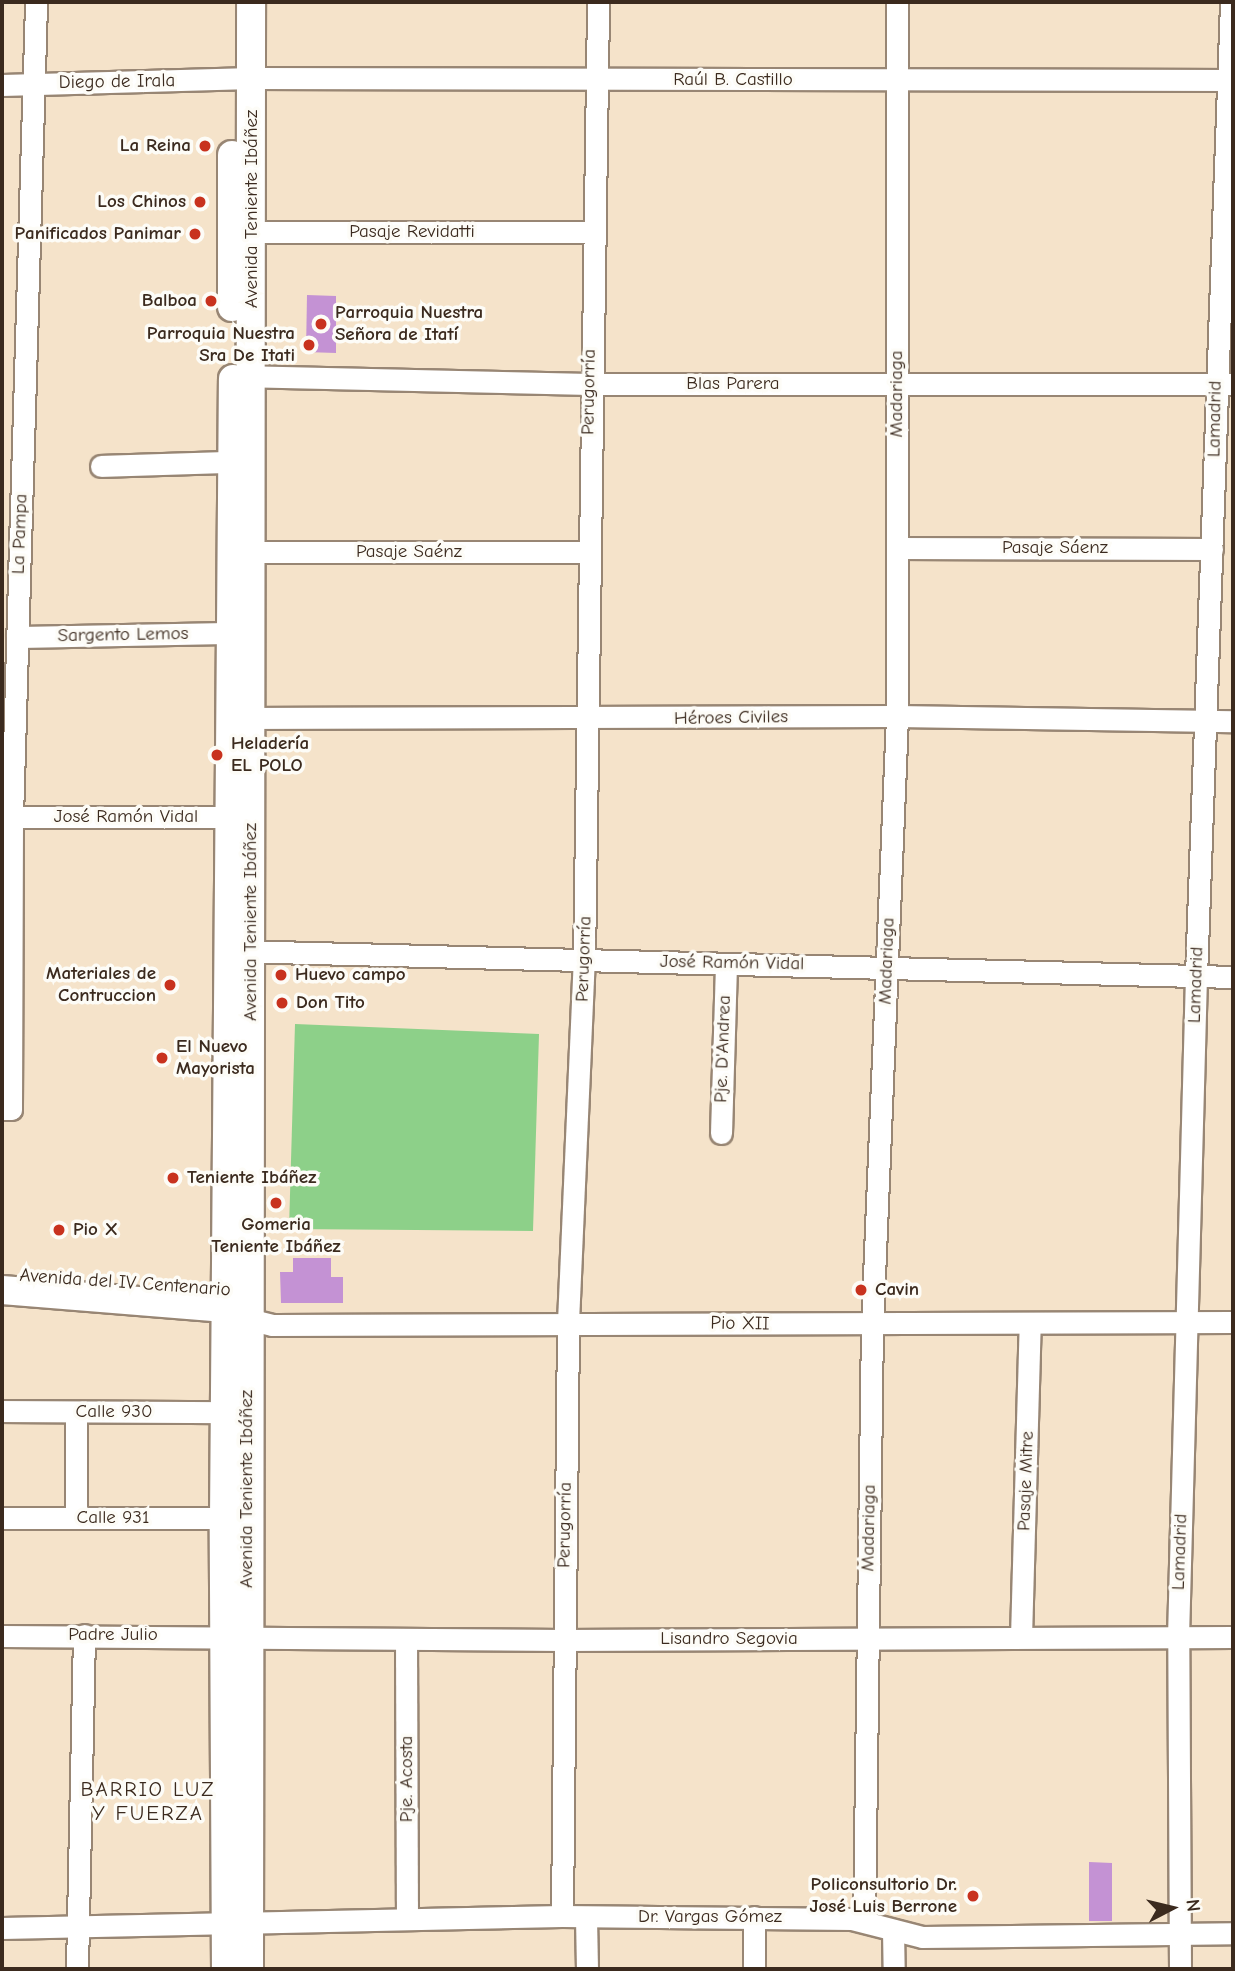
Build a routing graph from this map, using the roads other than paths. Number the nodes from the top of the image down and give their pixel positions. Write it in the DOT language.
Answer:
graph roads {
  1 [pos="36,2"];
  2 [pos="233,2"];
  3 [pos="251,2"];
  4 [pos="598,2"];
  5 [pos="897,2"];
  6 [pos="1231,2"];
  7 [pos="242,79"];
  8 [pos="896,79"];
  9 [pos="1230,80"];
  10 [pos="596,82"];
  11 [pos="36,83"];
  12 [pos="2,85"];
  13 [pos="242,232"];
  14 [pos="592,232"];
  15 [pos="242,376"];
  16 [pos="590,384"];
  17 [pos="898,384"];
  18 [pos="1224,384"];
  19 [pos="231,462"];
  20 [pos="102,466"];
  21 [pos="897,548"];
  22 [pos="1212,549"];
  23 [pos="242,552"];
  24 [pos="587,552"];
  25 [pos="11,560"];
  26 [pos="229,633"];
  27 [pos="17,636"];
  28 [pos="897,716"];
  29 [pos="239,718"];
  30 [pos="587,719"];
  31 [pos="1207,721"];
  32 [pos="1233,721"];
  33 [pos="7,817"];
  34 [pos="240,817"];
  35 [pos="241,951"];
  36 [pos="584,961"];
  37 [pos="726,964"];
  38 [pos="887,965"];
  39 [pos="1196,976"];
  40 [pos="1233,977"];
  41 [pos="6,1109"];
  42 [pos="721,1133"];
  43 [pos="2,1273"];
  44 [pos="2,1290"];
  45 [pos="238,1302"];
  46 [pos="568,1322"];
  47 [pos="1233,1322"];
  48 [pos="1187,1323"];
  49 [pos="1030,1324"];
  50 [pos="872,1326"];
  51 [pos="2,1411"];
  52 [pos="76,1412"];
  53 [pos="226,1412"];
  54 [pos="2,1518"];
  55 [pos="76,1518"];
  56 [pos="224,1518"];
  57 [pos="84,1635"];
  58 [pos="2,1636"];
  59 [pos="236,1636"];
  60 [pos="1021,1637"];
  61 [pos="1178,1637"];
  62 [pos="1233,1637"];
  63 [pos="867,1638"];
  64 [pos="406,1639"];
  65 [pos="563,1640"];
  66 [pos="562,1916"];
  67 [pos="586,1917"];
  68 [pos="754,1917"];
  69 [pos="407,1919"];
  70 [pos="863,1920"];
  71 [pos="236,1925"];
  72 [pos="2,1928"];
  73 [pos="76,1928"];
  74 [pos="893,1930"];
  75 [pos="1233,1933"];
  76 [pos="1177,1936"];
  77 [pos="78,1969"];
  78 [pos="226,1969"];
  79 [pos="248,1969"];
  80 [pos="587,1969"];
  81 [pos="754,1969"];
  82 [pos="894,1969"];
  83 [pos="1180,1969"];
  1 -- 11 [label="street, La Pampa"];
  2 -- 7 [label="main road, Avenida Teniente Ibáñez"];
  3 -- 7 [label="main road, Avenida Teniente Ibáñez"];
  4 -- 10 [label="street, Perugorría"];
  5 -- 8 [label="street, Madariaga"];
  6 -- 9 [label="street, Lamadrid"];
  7 -- 10 [label="street, Raúl B. Castillo"];
  7 -- 11 [label="street, Diego de Irala"];
  7 -- 13 [label="main road, Avenida Teniente Ibáñez"];
  8 -- 9 [label="street, Raúl B. Castillo"];
  8 -- 10 [label="street, Raúl B. Castillo"];
  8 -- 17 [label="street, Madariaga"];
  9 -- 18 [label="street, Lamadrid"];
  10 -- 14 [label="street, Perugorría"];
  11 -- 12 [label="street, Diego de Irala"];
  11 -- 25 [label="street, La Pampa"];
  13 -- 14 [label="street, Pasaje Revidatti"];
  13 -- 15 [label="main road, Avenida Teniente Ibáñez"];
  14 -- 16 [label="street, Perugorría"];
  15 -- 16 [label="street, Blas Parera"];
  15 -- 19 [label="main road, Avenida Teniente Ibáñez"];
  15 -- 23 [label="main road, Avenida Teniente Ibáñez"];
  16 -- 17 [label="street, Blas Parera"];
  16 -- 24 [label="street, Perugorría"];
  17 -- 18 [label="street, Blas Parera"];
  17 -- 21 [label="street, Madariaga"];
  18 -- 22 [label="street, Lamadrid"];
  19 -- 20 [label="street"];
  19 -- 23 [label="main road, Avenida Teniente Ibáñez"];
  21 -- 22 [label="street, Pasaje Sáenz"];
  21 -- 28 [label="street, Madariaga"];
  22 -- 31 [label="street, Lamadrid"];
  23 -- 24 [label="street, Pasaje Saénz"];
  23 -- 26 [label="main road, Avenida Teniente Ibáñez"];
  23 -- 29 [label="main road, Avenida Teniente Ibáñez"];
  24 -- 30 [label="street, Perugorría"];
  25 -- 27 [label="street, La Pampa"];
  26 -- 27 [label="street, Sargento Lemos"];
  26 -- 29 [label="main road, Avenida Teniente Ibáñez"];
  27 -- 33 [label="street, La Pampa"];
  28 -- 30 [label="street, Héroes Civiles"];
  28 -- 31 [label="street, Héroes Civiles"];
  28 -- 38 [label="street, Madariaga"];
  29 -- 30 [label="street, Héroes Civiles"];
  29 -- 34 [label="main road, Avenida Teniente Ibáñez"];
  30 -- 36 [label="street, Perugorría"];
  31 -- 32 [label="street, Héroes Civiles"];
  31 -- 39 [label="street, Lamadrid"];
  33 -- 34 [label="street, José Ramón Vidal"];
  33 -- 41 [label="street, La Pampa"];
  34 -- 35 [label="main road, Avenida Teniente Ibáñez"];
  35 -- 36 [label="street, José Ramón Vidal"];
  35 -- 45 [label="main road, Avenida Teniente Ibáñez"];
  36 -- 37 [label="street, José Ramón Vidal"];
  36 -- 46 [label="street, Perugorría"];
  37 -- 38 [label="street, José Ramón Vidal"];
  37 -- 42 [label="street, Pje. D'Andrea"];
  38 -- 39 [label="street, José Ramón Vidal"];
  38 -- 50 [label="street, Madariaga"];
  39 -- 40 [label="street, José Ramón Vidal"];
  39 -- 48 [label="street, Lamadrid"];
  43 -- 45 [label="main road, Avenida del IV Centenario"];
  44 -- 45 [label="main road, Avenida del IV Centenario"];
  45 -- 46 [label="street, Pio XII"];
  45 -- 53 [label="main road, Avenida Teniente Ibáñez"];
  45 -- 59 [label="main road, Avenida Teniente Ibáñez"];
  46 -- 50 [label="street, Pio XII"];
  46 -- 65 [label="street, Perugorría"];
  47 -- 48 [label="street, Pio XII"];
  48 -- 49 [label="street, Pio XII"];
  48 -- 61 [label="street, Lamadrid"];
  49 -- 50 [label="street, Pio XII"];
  49 -- 60 [label="street, Pasaje Mitre"];
  50 -- 63 [label="street, Madariaga"];
  51 -- 52 [label="street, Calle 930"];
  52 -- 53 [label="street, Calle 930"];
  52 -- 55 [label="street"];
  53 -- 56 [label="main road, Avenida Teniente Ibáñez"];
  54 -- 55 [label="street, Calle 931"];
  55 -- 56 [label="street, Calle 931"];
  56 -- 59 [label="main road, Avenida Teniente Ibáñez"];
  57 -- 58 [label="street, Padre Julio"];
  57 -- 59 [label="street, Padre Julio"];
  57 -- 73 [label="street"];
  59 -- 64 [label="street, Lisandro Segovia"];
  59 -- 71 [label="main road, Avenida Teniente Ibáñez"];
  60 -- 61 [label="street, Lisandro Segovia"];
  60 -- 63 [label="street, Lisandro Segovia"];
  61 -- 62 [label="street, Lisandro Segovia"];
  61 -- 76 [label="street, Lamadrid"];
  63 -- 65 [label="street, Lisandro Segovia"];
  63 -- 70 [label="street, Madariaga"];
  64 -- 65 [label="street, Lisandro Segovia"];
  64 -- 69 [label="street, Pje. Acosta"];
  65 -- 66 [label="street, Perugorría"];
  66 -- 67 [label="street, Dr. Vargas Gómez"];
  66 -- 69 [label="street, Dr. Vargas Gómez"];
  67 -- 68 [label="street, Dr. Vargas Gómez"];
  67 -- 80 [label="street"];
  68 -- 70 [label="street, Dr. Vargas Gómez"];
  68 -- 81 [label="street"];
  69 -- 71 [label="street, Dr. Vargas Gómez"];
  70 -- 74 [label="street, Dr. Vargas Gómez"];
  71 -- 73 [label="street, Dr. Vargas Gómez"];
  71 -- 78 [label="main road, Avenida Teniente Ibáñez"];
  71 -- 79 [label="main road, Avenida Teniente Ibáñez"];
  72 -- 73 [label="street, Dr. Vargas Gómez"];
  73 -- 77 [label="street"];
  74 -- 76 [label="street, Dr. Vargas Gómez"];
  74 -- 82 [label="street"];
  75 -- 76 [label="street, Dr. Vargas Gómez"];
  76 -- 83 [label="street, Lamadrid"];
}
